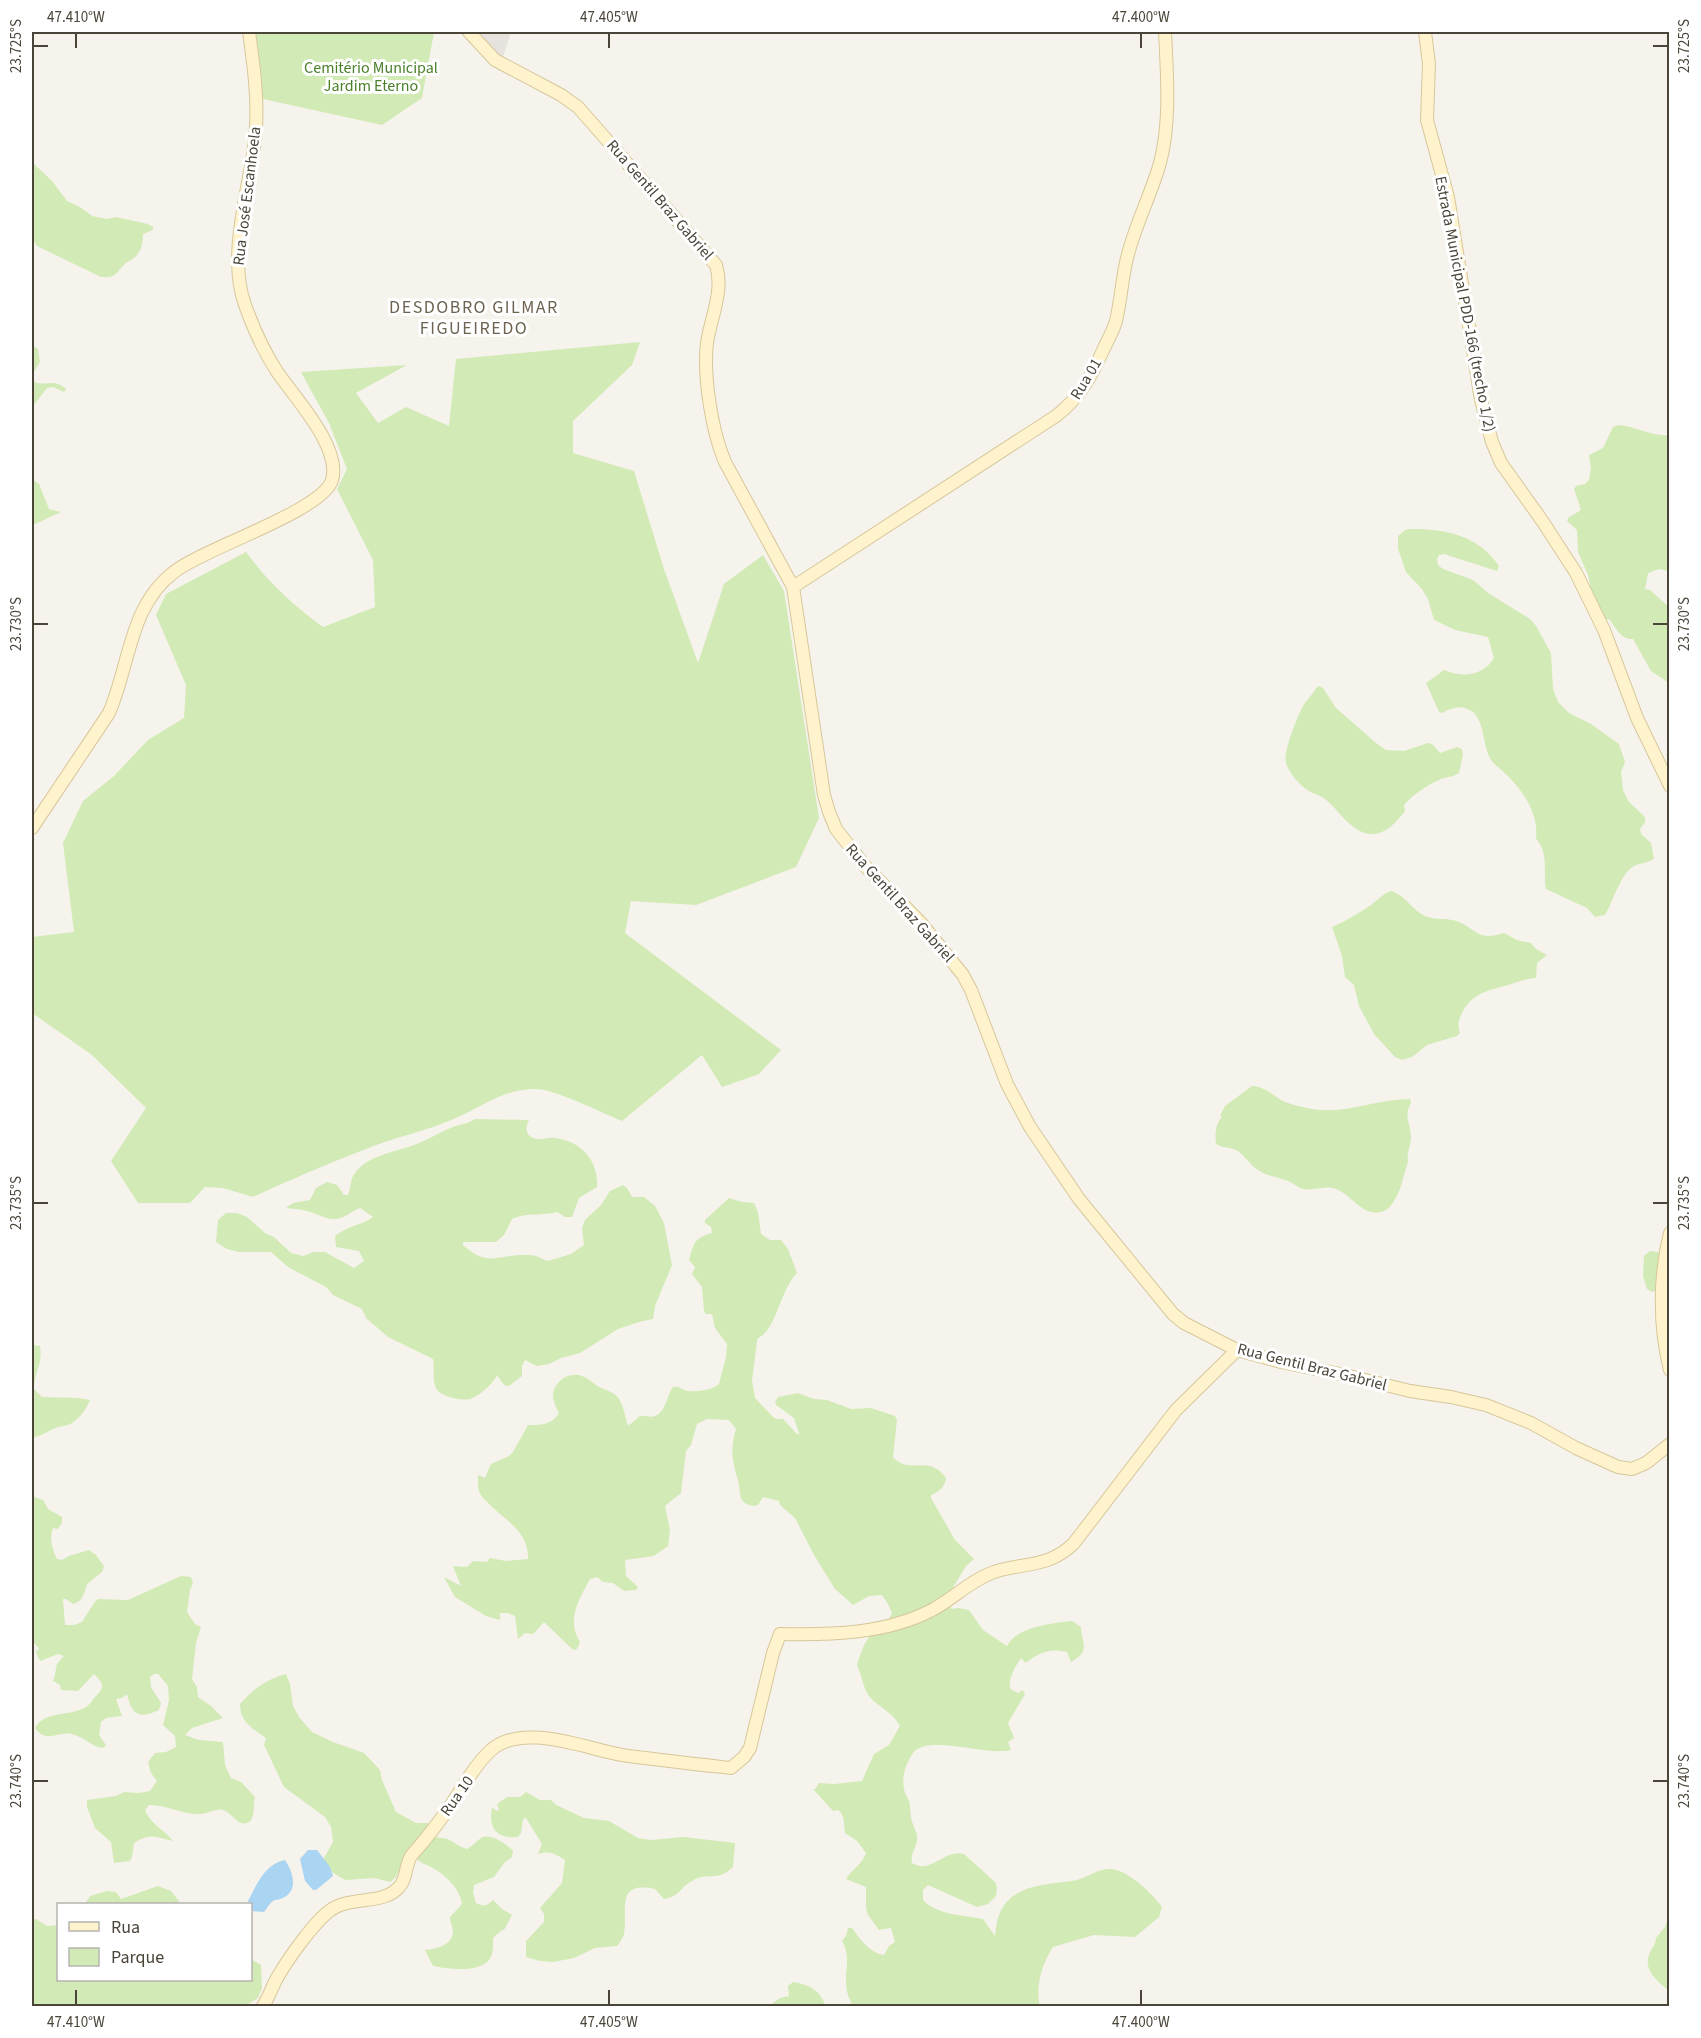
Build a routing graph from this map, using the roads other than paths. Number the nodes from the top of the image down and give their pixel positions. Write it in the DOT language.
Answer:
graph roads {
  1 [pos="249,32"];
  2 [pos="469,32"];
  3 [pos="1165,32"];
  4 [pos="1425,32"];
  5 [pos="793,587"];
  6 [pos="1670,786"];
  7 [pos="32,828"];
  8 [pos="1670,1233"];
  9 [pos="1237,1350"];
  10 [pos="1670,1371"];
  11 [pos="1670,1444"];
  12 [pos="263,2007"];
  1 -- 7 [label="street, Rua José Escanhoela"];
  2 -- 5 [label="street, Rua Gentil Braz Gabriel"];
  3 -- 5 [label="street, Rua 01"];
  4 -- 6 [label="street, Estrada Municipal PDD-166 (trecho 1/2)"];
  5 -- 9 [label="street, Rua Gentil Braz Gabriel"];
  8 -- 10 [label="street"];
  9 -- 11 [label="street, Rua Gentil Braz Gabriel"];
  9 -- 12 [label="street, Rua 10"];
}
